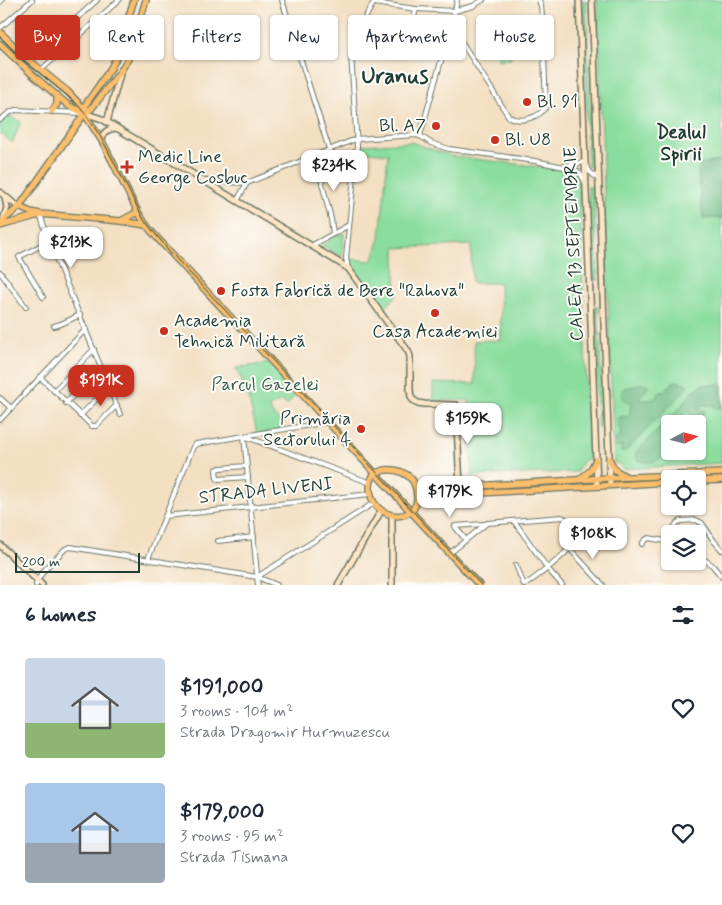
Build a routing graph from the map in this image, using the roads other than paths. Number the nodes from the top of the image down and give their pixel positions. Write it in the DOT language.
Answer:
graph roads {
  1 [pos="32,0"];
  2 [pos="97,0"];
  3 [pos="119,0"];
  4 [pos="134,0"];
  5 [pos="146,0"];
  6 [pos="282,0"];
  7 [pos="457,0"];
  8 [pos="483,0"];
  9 [pos="539,0"];
  10 [pos="578,0"];
  11 [pos="592,0"];
  12 [pos="375,2"];
  13 [pos="416,9"];
  14 [pos="455,11"];
  15 [pos="414,15"];
  16 [pos="454,15"];
  17 [pos="0,30"];
  18 [pos="0,44"];
  19 [pos="466,50"];
  20 [pos="441,60"];
  21 [pos="30,61"];
  22 [pos="41,70"];
  23 [pos="120,72"];
  24 [pos="57,95"];
  25 [pos="52,111"];
  26 [pos="84,113"];
  27 [pos="0,120"];
  28 [pos="107,122"];
  29 [pos="116,128"];
  30 [pos="420,136"];
  31 [pos="356,139"];
  32 [pos="102,141"];
  33 [pos="329,149"];
  34 [pos="315,155"];
  35 [pos="584,162"];
  36 [pos="562,166"];
  37 [pos="598,179"];
  38 [pos="205,181"];
  39 [pos="585,182"];
  40 [pos="247,183"];
  41 [pos="0,192"];
  42 [pos="5,197"];
  43 [pos="237,201"];
  44 [pos="19,207"];
  45 [pos="138,212"];
  46 [pos="40,214"];
  47 [pos="121,221"];
  48 [pos="1,224"];
  49 [pos="146,225"];
  50 [pos="349,225"];
  51 [pos="333,234"];
  52 [pos="49,241"];
  53 [pos="311,246"];
  54 [pos="348,268"];
  55 [pos="0,272"];
  56 [pos="596,282"];
  57 [pos="43,297"];
  58 [pos="590,300"];
  59 [pos="603,300"];
  60 [pos="26,307"];
  61 [pos="80,315"];
  62 [pos="54,326"];
  63 [pos="86,329"];
  64 [pos="94,349"];
  65 [pos="101,367"];
  66 [pos="40,377"];
  67 [pos="109,386"];
  68 [pos="54,391"];
  69 [pos="0,398"];
  70 [pos="66,403"];
  71 [pos="117,405"];
  72 [pos="11,408"];
  73 [pos="120,414"];
  74 [pos="80,416"];
  75 [pos="0,420"];
  76 [pos="328,422"];
  77 [pos="244,436"];
  78 [pos="609,458"];
  79 [pos="596,460"];
  80 [pos="246,466"];
  81 [pos="375,473"];
  82 [pos="722,473"];
  83 [pos="248,477"];
  84 [pos="627,477"];
  85 [pos="610,478"];
  86 [pos="597,479"];
  87 [pos="580,480"];
  88 [pos="722,480"];
  89 [pos="706,481"];
  90 [pos="661,482"];
  91 [pos="370,483"];
  92 [pos="415,485"];
  93 [pos="610,485"];
  94 [pos="597,486"];
  95 [pos="460,487"];
  96 [pos="370,494"];
  97 [pos="416,501"];
  98 [pos="374,503"];
  99 [pos="250,507"];
  100 [pos="381,511"];
  101 [pos="411,511"];
  102 [pos="392,515"];
  103 [pos="166,516"];
  104 [pos="514,521"];
  105 [pos="485,524"];
  106 [pos="675,525"];
  107 [pos="704,525"];
  108 [pos="706,528"];
  109 [pos="254,537"];
  110 [pos="466,540"];
  111 [pos="661,540"];
  112 [pos="218,542"];
  113 [pos="642,544"];
  114 [pos="0,545"];
  115 [pos="569,548"];
  116 [pos="722,550"];
  117 [pos="450,553"];
  118 [pos="148,559"];
  119 [pos="706,560"];
  120 [pos="516,565"];
  121 [pos="548,569"];
  122 [pos="257,577"];
  123 [pos="722,577"];
  124 [pos="36,582"];
  125 [pos="42,585"];
  126 [pos="258,585"];
  127 [pos="277,585"];
  128 [pos="338,585"];
  129 [pos="392,585"];
  130 [pos="479,585"];
  131 [pos="524,585"];
  132 [pos="562,585"];
  133 [pos="603,585"];
  1 -- 17 [label="street"];
  2 -- 21 [label="street"];
  3 -- 22 [label="street"];
  4 -- 26 [label="main road"];
  5 -- 23 [label="main road"];
  6 -- 33 [label="street"];
  7 -- 14 [label="street"];
  8 -- 14 [label="street"];
  9 -- 19 [label="street"];
  10 -- 35 [label="main road, CALEA 13 SEPTEMBRIE"];
  11 -- 37 [label="main road, CALEA 13 SEPTEMBRIE"];
  12 -- 13 [label="street"];
  12 -- 31 [label="street"];
  13 -- 14 [label="street"];
  13 -- 15 [label="street"];
  14 -- 16 [label="street"];
  17 -- 21 [label="main road"];
  18 -- 24 [label="main road"];
  20 -- 30 [label="street"];
  21 -- 22 [label="main road"];
  22 -- 26 [label="main road"];
  23 -- 26 [label="main road"];
  23 -- 28 [label="main road"];
  24 -- 25 [label="main road"];
  24 -- 26 [label="main road"];
  25 -- 26 [label="street"];
  25 -- 27 [label="street"];
  26 -- 28 [label="main road"];
  26 -- 32 [label="main road"];
  26 -- 44 [label="main road"];
  28 -- 29 [label="main road"];
  29 -- 32 [label="main road"];
  29 -- 38 [label="main road"];
  30 -- 31 [label="street"];
  30 -- 36 [label="street"];
  31 -- 33 [label="street"];
  31 -- 50 [label="street"];
  32 -- 45 [label="main road"];
  33 -- 34 [label="street"];
  34 -- 40 [label="street"];
  34 -- 51 [label="street"];
  35 -- 36 [label="street"];
  35 -- 37 [label="street"];
  35 -- 39 [label="main road, CALEA 13 SEPTEMBRIE"];
  36 -- 39 [label="street"];
  37 -- 56 [label="main road, CALEA 13 SEPTEMBRIE"];
  38 -- 40 [label="street"];
  38 -- 43 [label="main road"];
  39 -- 56 [label="main road, CALEA 13 SEPTEMBRIE"];
  40 -- 43 [label="street"];
  41 -- 42 [label="main road"];
  42 -- 44 [label="main road"];
  42 -- 48 [label="main road"];
  43 -- 53 [label="main road"];
  44 -- 46 [label="main road"];
  44 -- 48 [label="main road"];
  45 -- 47 [label="main road"];
  45 -- 49 [label="main road"];
  46 -- 47 [label="main road"];
  46 -- 48 [label="main road"];
  46 -- 52 [label="street"];
  47 -- 49 [label="main road"];
  49 -- 76 [label="main road"];
  50 -- 51 [label="street"];
  50 -- 54 [label="street"];
  51 -- 53 [label="street"];
  52 -- 57 [label="street"];
  52 -- 61 [label="street"];
  53 -- 54 [label="main road"];
  54 -- 95 [label="main road"];
  55 -- 60 [label="street"];
  56 -- 58 [label="main road, CALEA 13 SEPTEMBRIE"];
  56 -- 59 [label="main road, CALEA 13 SEPTEMBRIE"];
  58 -- 59 [label="main road"];
  58 -- 79 [label="main road, CALEA 13 SEPTEMBRIE"];
  59 -- 78 [label="main road, CALEA 13 SEPTEMBRIE"];
  61 -- 62 [label="street"];
  61 -- 63 [label="street"];
  63 -- 64 [label="street"];
  63 -- 66 [label="street"];
  64 -- 65 [label="street"];
  64 -- 68 [label="street"];
  65 -- 67 [label="street"];
  65 -- 70 [label="street"];
  66 -- 68 [label="street"];
  66 -- 72 [label="street"];
  67 -- 71 [label="street"];
  67 -- 74 [label="street"];
  68 -- 70 [label="street"];
  69 -- 72 [label="street"];
  70 -- 74 [label="street"];
  71 -- 73 [label="street"];
  71 -- 74 [label="street"];
  72 -- 75 [label="street"];
  76 -- 77 [label="street"];
  76 -- 81 [label="main road"];
  77 -- 80 [label="street"];
  77 -- 91 [label="street"];
  77 -- 103 [label="street"];
  78 -- 84 [label="main road"];
  78 -- 85 [label="main road, CALEA 13 SEPTEMBRIE"];
  79 -- 86 [label="main road, CALEA 13 SEPTEMBRIE"];
  79 -- 87 [label="main road"];
  80 -- 83 [label="street"];
  80 -- 83 [label="street"];
  81 -- 91 [label="main road"];
  81 -- 92 [label="main road"];
  81 -- 101 [label="main road"];
  82 -- 84 [label="main road"];
  83 -- 99 [label="street"];
  84 -- 85 [label="main road"];
  85 -- 86 [label="main road"];
  85 -- 93 [label="main road, CALEA 13 SEPTEMBRIE"];
  86 -- 87 [label="main road"];
  86 -- 94 [label="main road, CALEA 13 SEPTEMBRIE"];
  87 -- 95 [label="main road"];
  88 -- 89 [label="main road"];
  90 -- 93 [label="main road"];
  91 -- 96 [label="main road"];
  92 -- 95 [label="main road"];
  92 -- 97 [label="main road"];
  93 -- 94 [label="main road"];
  94 -- 97 [label="main road"];
  96 -- 98 [label="main road"];
  96 -- 99 [label="street, STRADA LIVENI"];
  97 -- 101 [label="main road"];
  98 -- 100 [label="main road"];
  98 -- 122 [label="street"];
  99 -- 103 [label="street, STRADA LIVENI"];
  99 -- 109 [label="street"];
  100 -- 102 [label="main road"];
  100 -- 128 [label="main road"];
  101 -- 102 [label="main road"];
  101 -- 117 [label="main road"];
  102 -- 129 [label="main road"];
  103 -- 118 [label="street"];
  104 -- 105 [label="street"];
  104 -- 115 [label="street"];
  104 -- 121 [label="street"];
  105 -- 110 [label="street"];
  105 -- 110 [label="street"];
  106 -- 107 [label="street"];
  108 -- 116 [label="street"];
  109 -- 112 [label="street"];
  109 -- 122 [label="street"];
  110 -- 117 [label="street"];
  111 -- 113 [label="street"];
  114 -- 124 [label="main road"];
  115 -- 121 [label="street"];
  115 -- 133 [label="street"];
  117 -- 130 [label="main road"];
  118 -- 122 [label="street"];
  118 -- 124 [label="street"];
  119 -- 123 [label="street"];
  120 -- 131 [label="street"];
  121 -- 131 [label="street"];
  121 -- 132 [label="street"];
  122 -- 126 [label="street"];
  122 -- 127 [label="street"];
  124 -- 125 [label="main road"];
}
